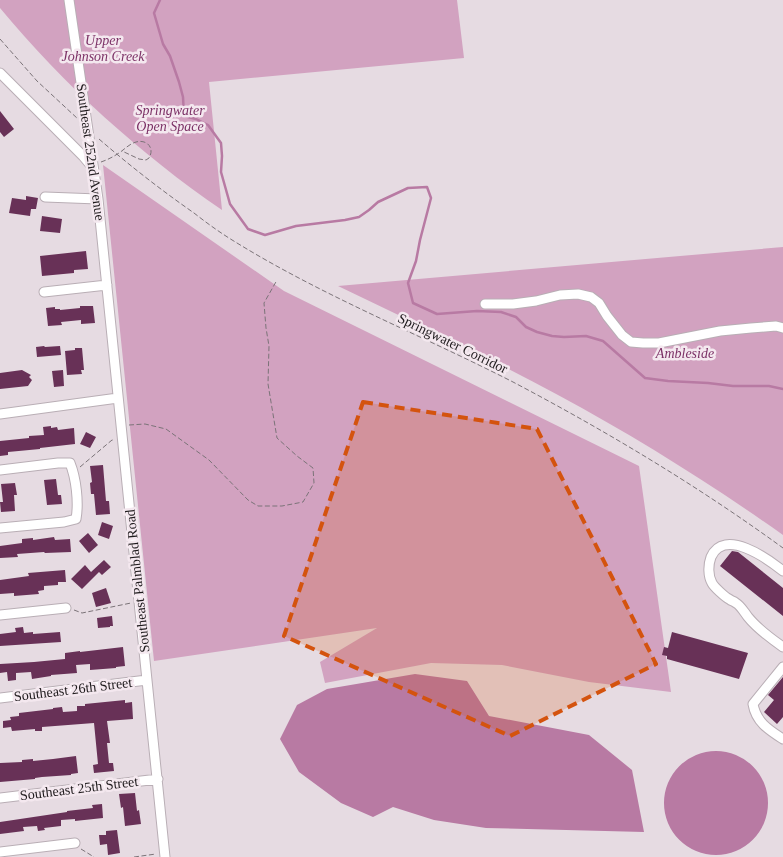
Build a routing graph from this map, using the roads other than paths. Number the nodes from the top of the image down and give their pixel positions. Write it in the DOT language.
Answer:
graph roads {
  1 [pos="69,0"];
  2 [pos="0,73"];
  3 [pos="93,168"];
  4 [pos="45,196"];
  5 [pos="98,200"];
  6 [pos="107,285"];
  7 [pos="44,292"];
  8 [pos="109,304"];
  9 [pos="485,304"];
  10 [pos="783,328"];
  11 [pos="118,398"];
  12 [pos="0,414"];
  13 [pos="0,470"];
  14 [pos="0,528"];
  15 [pos="783,571"];
  16 [pos="66,608"];
  17 [pos="0,615"];
  18 [pos="783,647"];
  19 [pos="783,667"];
  20 [pos="147,680"];
  21 [pos="0,698"];
  22 [pos="783,739"];
  23 [pos="158,779"];
  24 [pos="0,798"];
  25 [pos="75,843"];
  26 [pos="0,852"];
  27 [pos="37,852"];
  28 [pos="165,855"];
  1 -- 3 [label="street, Southeast 252nd Avenue"];
  2 -- 3 [label="street"];
  3 -- 5 [label="street, Southeast 252nd Avenue"];
  4 -- 5 [label="street"];
  5 -- 6 [label="street, Southeast 252nd Avenue"];
  6 -- 7 [label="street"];
  6 -- 8 [label="street, Southeast 252nd Avenue"];
  8 -- 11 [label="street, Southeast Palmblad Road"];
  9 -- 10 [label="street"];
  11 -- 12 [label="street"];
  11 -- 20 [label="street, Southeast Palmblad Road"];
  13 -- 14 [label="street"];
  15 -- 18 [label="street"];
  16 -- 17 [label="street"];
  19 -- 22 [label="street"];
  20 -- 21 [label="street, Southeast 26th Street"];
  20 -- 23 [label="street, Southeast Palmblad Road"];
  23 -- 24 [label="street, Southeast 25th Street"];
  23 -- 28 [label="street, Southeast Palmblad Road"];
  25 -- 27 [label="street"];
  26 -- 27 [label="street"];
}
